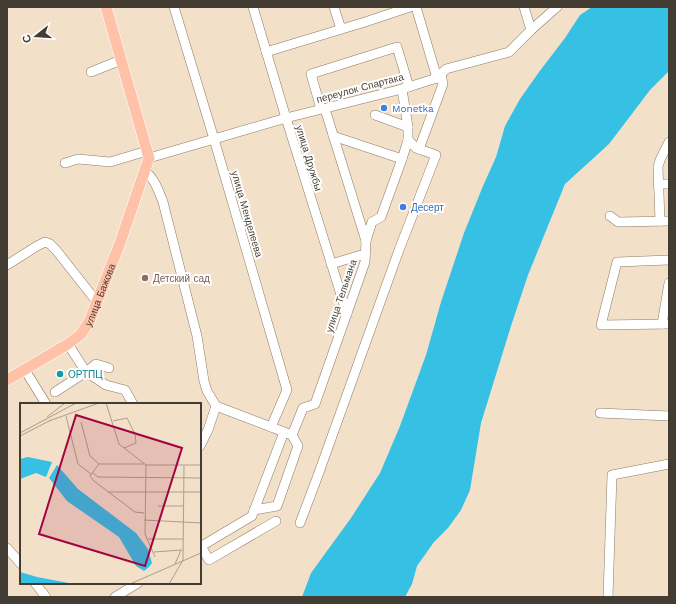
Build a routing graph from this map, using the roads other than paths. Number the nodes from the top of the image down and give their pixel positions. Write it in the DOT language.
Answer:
graph roads {
  1 [pos="106,7"];
  2 [pos="174,7"];
  3 [pos="253,7"];
  4 [pos="334,7"];
  5 [pos="410,7"];
  6 [pos="416,7"];
  7 [pos="524,7"];
  8 [pos="557,7"];
  9 [pos="341,29"];
  10 [pos="531,30"];
  11 [pos="266,52"];
  12 [pos="121,60"];
  13 [pos="92,72"];
  14 [pos="439,76"];
  15 [pos="405,88"];
  16 [pos="323,109"];
  17 [pos="375,115"];
  18 [pos="286,118"];
  19 [pos="408,127"];
  20 [pos="333,136"];
  21 [pos="214,140"];
  22 [pos="408,140"];
  23 [pos="669,142"];
  24 [pos="419,149"];
  25 [pos="148,154"];
  26 [pos="664,159"];
  27 [pos="402,160"];
  28 [pos="65,163"];
  29 [pos="145,171"];
  30 [pos="658,184"];
  31 [pos="669,184"];
  32 [pos="610,216"];
  33 [pos="665,221"];
  34 [pos="366,241"];
  35 [pos="365,254"];
  36 [pos="669,260"];
  37 [pos="331,264"];
  38 [pos="7,265"];
  39 [pos="669,283"];
  40 [pos="98,302"];
  41 [pos="347,314"];
  42 [pos="665,324"];
  43 [pos="68,344"];
  44 [pos="109,368"];
  45 [pos="25,370"];
  46 [pos="86,372"];
  47 [pos="7,380"];
  48 [pos="55,392"];
  49 [pos="45,403"];
  50 [pos="132,403"];
  51 [pos="216,406"];
  52 [pos="600,413"];
  53 [pos="669,416"];
  54 [pos="271,427"];
  55 [pos="288,434"];
  56 [pos="201,444"];
  57 [pos="669,464"];
  58 [pos="254,510"];
  59 [pos="276,521"];
  60 [pos="300,523"];
  61 [pos="201,546"];
  62 [pos="7,548"];
  63 [pos="20,563"];
  64 [pos="36,584"];
  65 [pos="136,584"];
  66 [pos="46,597"];
  67 [pos="114,597"];
  68 [pos="608,597"];
  1 -- 12 [label="main road"];
  2 -- 21 [label="street, улица Менделеева"];
  3 -- 11 [label="street, улица Дружбы"];
  4 -- 9 [label="street"];
  5 -- 9 [label="street"];
  6 -- 14 [label="street"];
  7 -- 10 [label="street"];
  8 -- 10 [label="street, переулок Спартака"];
  9 -- 11 [label="street"];
  10 -- 14 [label="street, переулок Спартака"];
  11 -- 18 [label="street, улица Дружбы"];
  12 -- 13 [label="street"];
  12 -- 25 [label="main road"];
  14 -- 15 [label="street, переулок Спартака"];
  14 -- 24 [label="street"];
  15 -- 16 [label="street, переулок Спартака"];
  15 -- 16 [label="street, улица Тельмана"];
  15 -- 19 [label="street, улица Тельмана"];
  16 -- 18 [label="street, переулок Спартака"];
  16 -- 20 [label="street"];
  17 -- 19 [label="street"];
  18 -- 21 [label="street, переулок Спартака"];
  18 -- 37 [label="street, улица Дружбы"];
  19 -- 22 [label="street, улица Тельмана"];
  20 -- 27 [label="street"];
  20 -- 34 [label="street"];
  21 -- 25 [label="street, переулок Спартака"];
  21 -- 54 [label="street, улица Менделеева"];
  22 -- 24 [label="street"];
  22 -- 27 [label="street, улица Тельмана"];
  23 -- 26 [label="street"];
  24 -- 60 [label="street"];
  25 -- 28 [label="street, переулок Спартака"];
  25 -- 29 [label="main road, улица Бажова"];
  26 -- 30 [label="street"];
  27 -- 34 [label="street, улица Тельмана"];
  29 -- 40 [label="main road, улица Бажова"];
  29 -- 51 [label="street"];
  30 -- 31 [label="street"];
  30 -- 33 [label="street"];
  32 -- 33 [label="street"];
  34 -- 35 [label="street, улица Тельмана"];
  35 -- 37 [label="street"];
  35 -- 41 [label="street, улица Тельмана"];
  36 -- 42 [label="street"];
  37 -- 41 [label="street, улица Дружбы"];
  38 -- 40 [label="street"];
  39 -- 42 [label="street"];
  40 -- 43 [label="main road, улица Бажова"];
  41 -- 55 [label="street, улица Тельмана"];
  43 -- 45 [label="main road, улица Бажова"];
  43 -- 46 [label="street"];
  44 -- 46 [label="street"];
  45 -- 47 [label="main road, улица Бажова"];
  45 -- 49 [label="street"];
  46 -- 48 [label="street"];
  46 -- 50 [label="street"];
  51 -- 54 [label="street"];
  51 -- 56 [label="street"];
  52 -- 53 [label="street"];
  54 -- 55 [label="street"];
  55 -- 58 [label="street, улица Тельмана"];
  55 -- 58 [label="street"];
  57 -- 68 [label="street"];
  58 -- 61 [label="street, улица Тельмана"];
  59 -- 61 [label="street"];
  62 -- 63 [label="street"];
  64 -- 66 [label="street"];
  65 -- 67 [label="street"];
}
